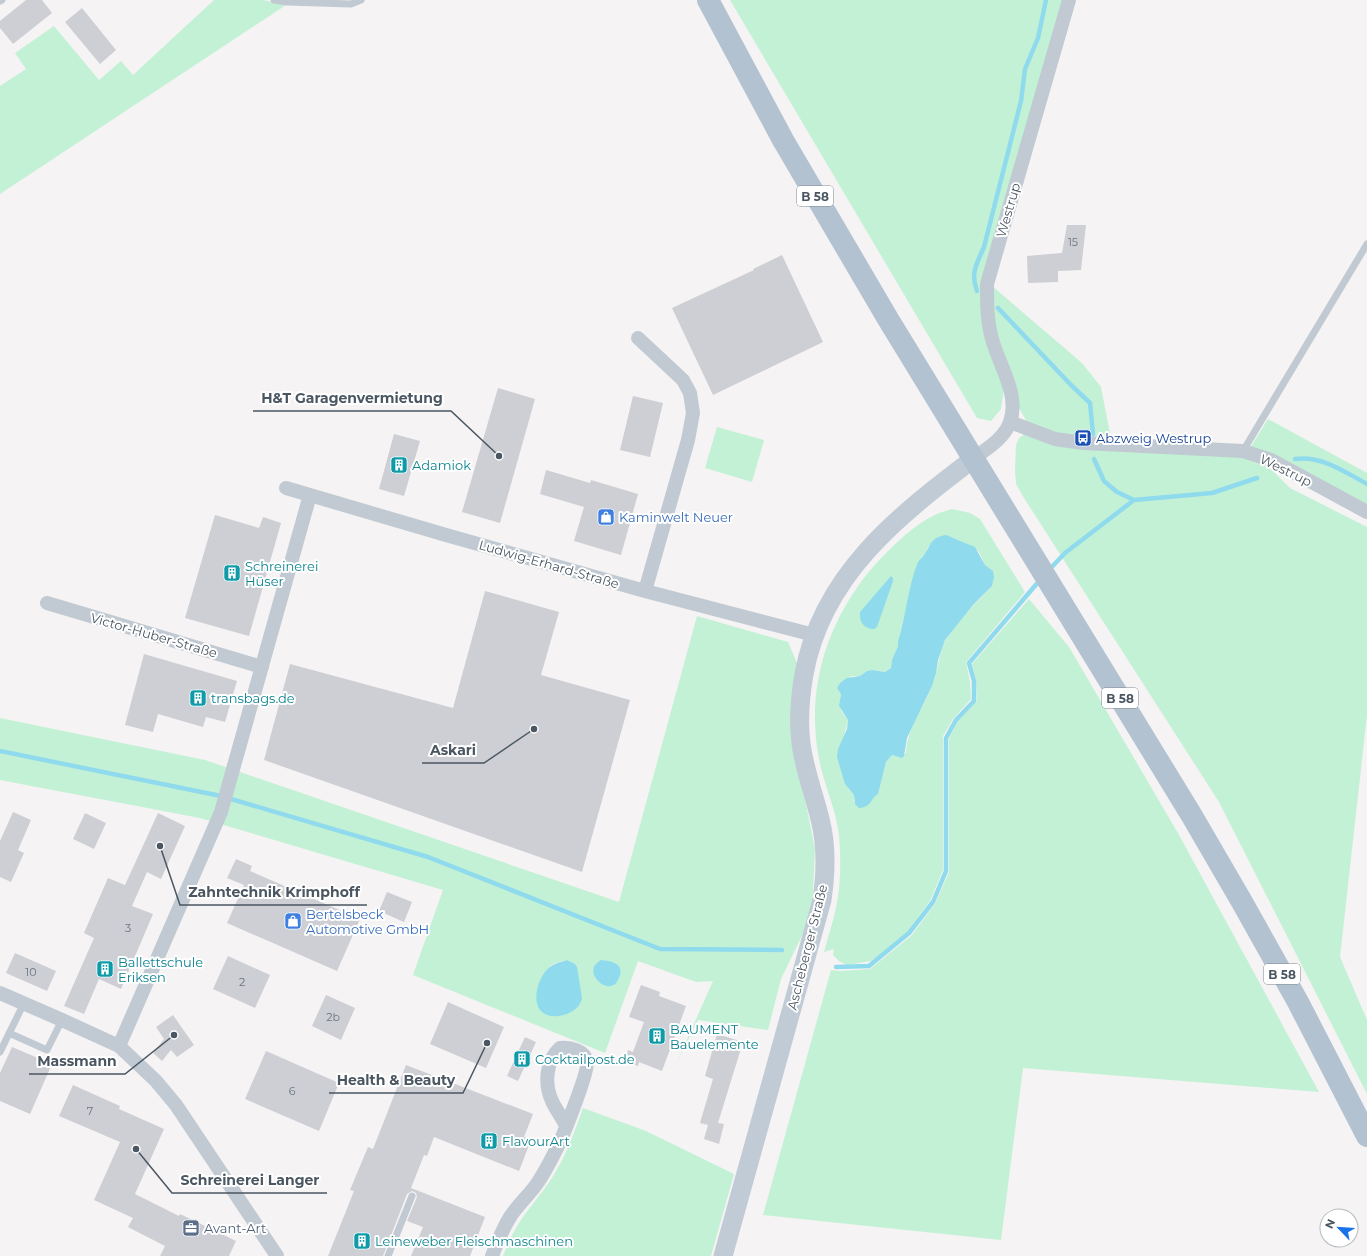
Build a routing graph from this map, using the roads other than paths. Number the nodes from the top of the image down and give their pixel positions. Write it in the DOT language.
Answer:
graph roads {
  1 [pos="274,0"];
  2 [pos="361,0"];
  3 [pos="708,0"];
  4 [pos="1069,0"];
  5 [pos="1367,244"];
  6 [pos="638,338"];
  7 [pos="1010,422"];
  8 [pos="1243,451"];
  9 [pos="973,459"];
  10 [pos="286,488"];
  11 [pos="310,495"];
  12 [pos="1367,512"];
  13 [pos="645,591"];
  14 [pos="46,603"];
  15 [pos="814,635"];
  16 [pos="262,667"];
  17 [pos="0,993"];
  18 [pos="24,1004"];
  19 [pos="62,1020"];
  20 [pos="10,1032"];
  21 [pos="119,1046"];
  22 [pos="0,1052"];
  23 [pos="566,1126"];
  24 [pos="1367,1136"];
  25 [pos="412,1196"];
  26 [pos="277,1256"];
  27 [pos="388,1256"];
  28 [pos="492,1256"];
  29 [pos="723,1256"];
  1 -- 2 [label="lane"];
  3 -- 9 [label="main road, B 58"];
  4 -- 7 [label="street, Westrup"];
  5 -- 8 [label="lane"];
  6 -- 13 [label="street"];
  7 -- 8 [label="street, Westrup"];
  7 -- 9 [label="street, Westrup"];
  8 -- 12 [label="street, Westrup"];
  9 -- 15 [label="street, Ascheberger Straße"];
  9 -- 24 [label="main road, B 58"];
  10 -- 11 [label="street, Ludwig-Erhard-Straße"];
  11 -- 13 [label="street, Ludwig-Erhard-Straße"];
  11 -- 16 [label="street"];
  13 -- 15 [label="street, Ludwig-Erhard-Straße"];
  14 -- 16 [label="street, Victor-Huber-Straße"];
  15 -- 29 [label="street, Ascheberger Straße"];
  16 -- 21 [label="street"];
  17 -- 18 [label="street"];
  18 -- 19 [label="street"];
  18 -- 20 [label="lane"];
  19 -- 20 [label="lane"];
  19 -- 21 [label="street"];
  20 -- 22 [label="lane"];
  21 -- 26 [label="street"];
  23 -- 23 [label="street"];
  23 -- 28 [label="street"];
  25 -- 27 [label="lane"];
}
